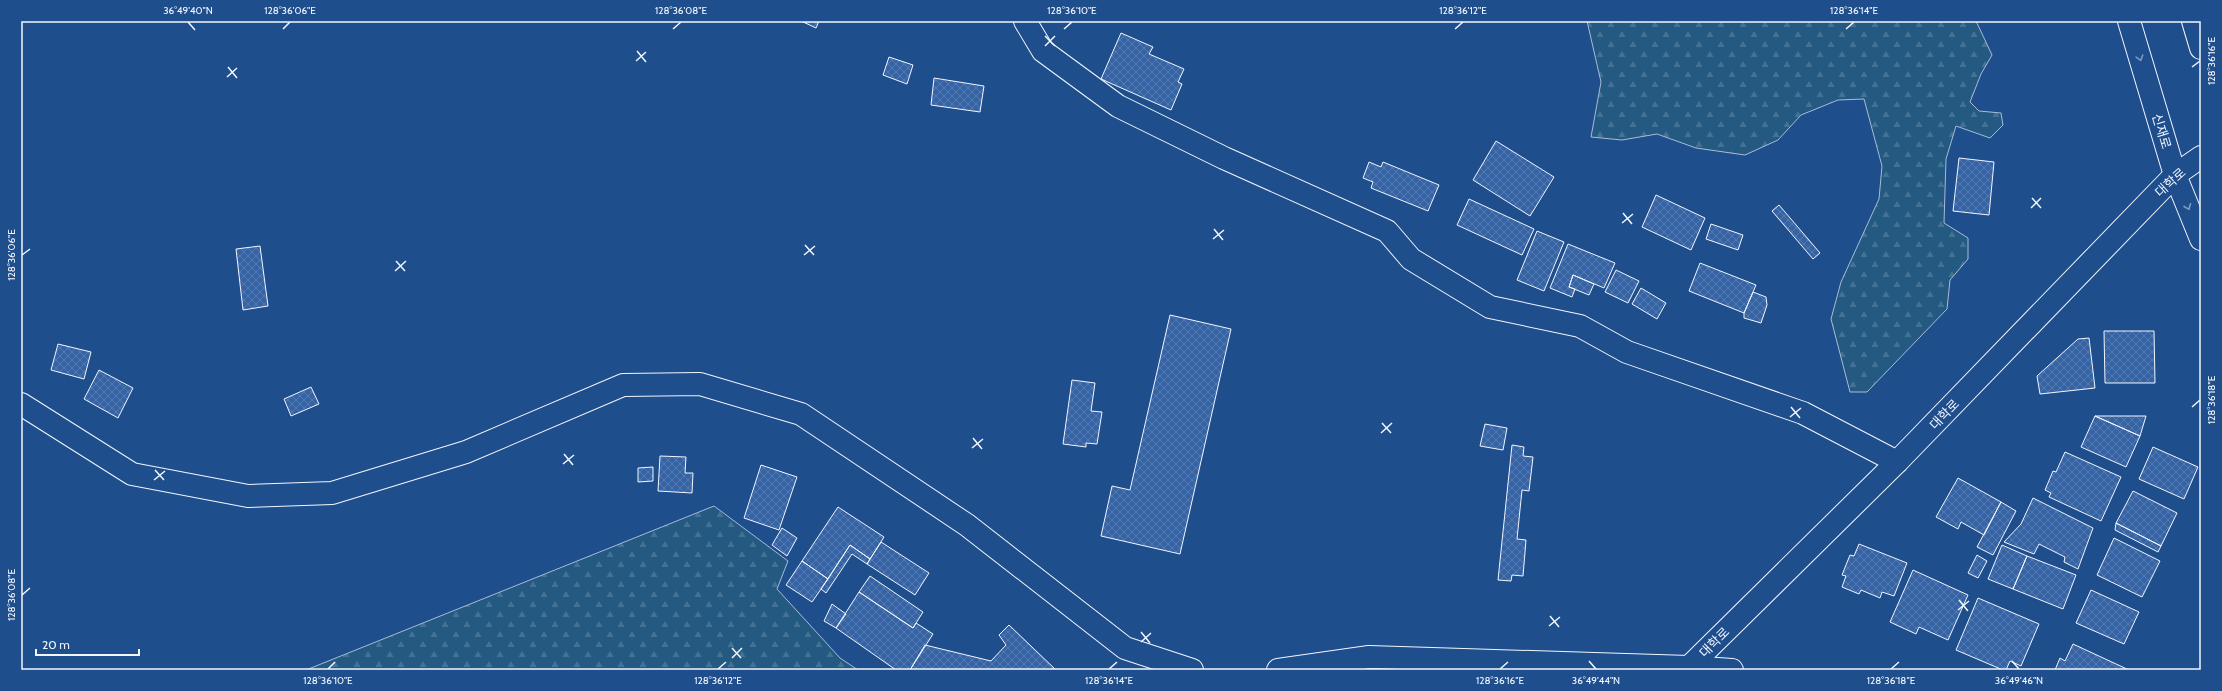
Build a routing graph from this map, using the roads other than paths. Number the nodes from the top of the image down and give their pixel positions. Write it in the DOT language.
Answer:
graph roads {
  1 [pos="1026,21"];
  2 [pos="2129,21"];
  3 [pos="2193,21"];
  4 [pos="2201,48"];
  5 [pos="2201,157"];
  6 [pos="2175,176"];
  7 [pos="2201,239"];
  8 [pos="21,404"];
  9 [pos="1897,462"];
  10 [pos="1687,668"];
  11 [pos="1192,670"];
  12 [pos="1278,670"];
  13 [pos="1732,670"];
  1 -- 9 [label="street"];
  2 -- 6 [label="street, 신재로, one-way"];
  3 -- 4 [label="street"];
  5 -- 6 [label="street, 대학로"];
  6 -- 7 [label="street, 신재로, one-way"];
  6 -- 9 [label="street, 대학로"];
  8 -- 11 [label="street"];
  9 -- 10 [label="street, 대학로"];
  10 -- 12 [label="street"];
  10 -- 13 [label="street"];
}
